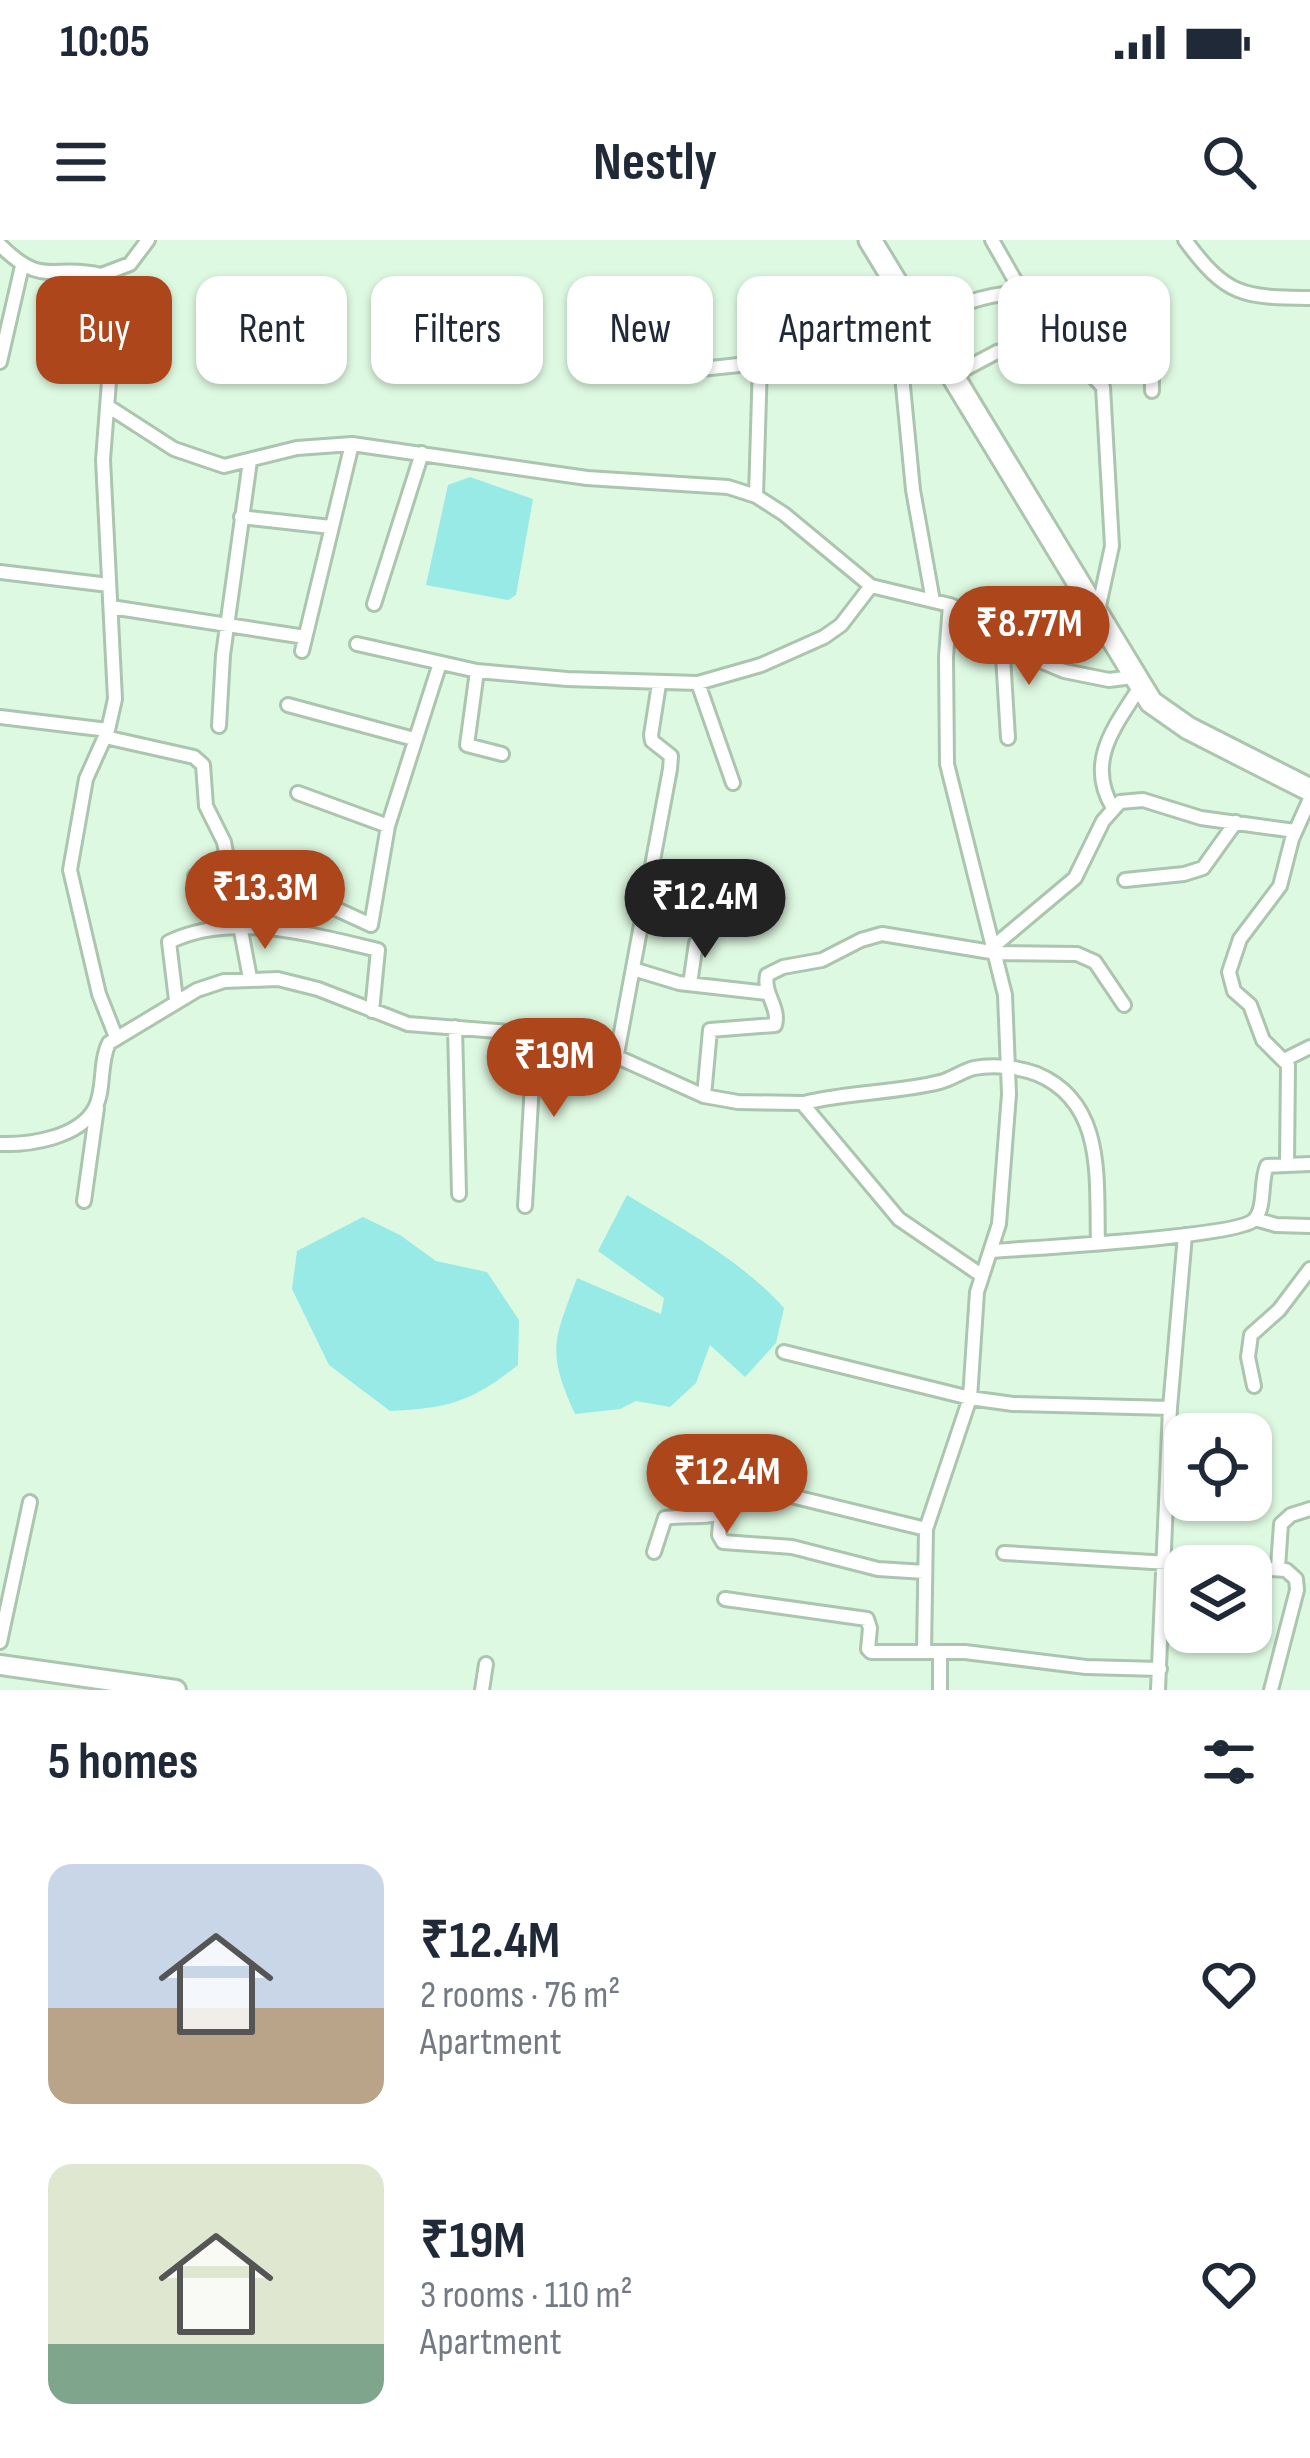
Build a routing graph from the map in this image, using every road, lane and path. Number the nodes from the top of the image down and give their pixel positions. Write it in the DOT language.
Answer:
graph roads {
  1 [pos="148,240"];
  2 [pos="870,240"];
  3 [pos="992,240"];
  4 [pos="1185,240"];
  5 [pos="0,245"];
  6 [pos="22,266"];
  7 [pos="101,275"];
  8 [pos="892,276"];
  9 [pos="1012,276"];
  10 [pos="0,288"];
  11 [pos="16,291"];
  12 [pos="1310,298"];
  13 [pos="0,362"];
  14 [pos="974,364"];
  15 [pos="759,384"];
  16 [pos="903,384"];
  17 [pos="958,384"];
  18 [pos="1152,384"];
  19 [pos="1152,391"];
  20 [pos="109,407"];
  21 [pos="352,444"];
  22 [pos="422,453"];
  23 [pos="250,461"];
  24 [pos="756,496"];
  25 [pos="242,517"];
  26 [pos="331,527"];
  27 [pos="0,572"];
  28 [pos="109,585"];
  29 [pos="871,586"];
  30 [pos="932,601"];
  31 [pos="374,604"];
  32 [pos="950,605"];
  33 [pos="111,608"];
  34 [pos="1097,616"];
  35 [pos="227,626"];
  36 [pos="1002,640"];
  37 [pos="357,644"];
  38 [pos="440,663"];
  39 [pos="477,670"];
  40 [pos="1137,682"];
  41 [pos="698,683"];
  42 [pos="658,684"];
  43 [pos="288,705"];
  44 [pos="0,717"];
  45 [pos="219,726"];
  46 [pos="106,733"];
  47 [pos="414,739"];
  48 [pos="1008,739"];
  49 [pos="502,754"];
  50 [pos="733,783"];
  51 [pos="1310,790"];
  52 [pos="298,793"];
  53 [pos="1310,799"];
  54 [pos="1113,808"];
  55 [pos="1236,822"];
  56 [pos="388,826"];
  57 [pos="1295,831"];
  58 [pos="230,874"];
  59 [pos="195,876"];
  60 [pos="1125,880"];
  61 [pos="239,928"];
  62 [pos="696,943"];
  63 [pos="996,949"];
  64 [pos="633,969"];
  65 [pos="250,978"];
  66 [pos="690,984"];
  67 [pos="767,993"];
  68 [pos="176,1000"];
  69 [pos="1124,1005"];
  70 [pos="372,1011"];
  71 [pos="455,1027"];
  72 [pos="535,1031"];
  73 [pos="116,1037"];
  74 [pos="1310,1047"];
  75 [pos="617,1054"];
  76 [pos="1286,1059"];
  77 [pos="1008,1067"];
  78 [pos="704,1096"];
  79 [pos="802,1103"];
  80 [pos="97,1107"];
  81 [pos="0,1144"];
  82 [pos="1287,1163"];
  83 [pos="1310,1164"];
  84 [pos="459,1193"];
  85 [pos="84,1201"];
  86 [pos="524,1206"];
  87 [pos="1255,1220"];
  88 [pos="1310,1226"];
  89 [pos="1185,1235"];
  90 [pos="1098,1243"];
  91 [pos="992,1251"];
  92 [pos="1310,1269"];
  93 [pos="981,1275"];
  94 [pos="784,1352"];
  95 [pos="1254,1386"];
  96 [pos="970,1398"];
  97 [pos="1170,1408"];
  98 [pos="701,1474"];
  99 [pos="747,1485"];
  100 [pos="30,1502"];
  101 [pos="1310,1509"];
  102 [pos="721,1513"];
  103 [pos="926,1529"];
  104 [pos="1165,1545"];
  105 [pos="654,1552"];
  106 [pos="1004,1553"];
  107 [pos="1164,1561"];
  108 [pos="1272,1567"];
  109 [pos="1278,1567"];
  110 [pos="925,1572"];
  111 [pos="725,1600"];
  112 [pos="0,1642"];
  113 [pos="924,1652"];
  114 [pos="940,1652"];
  115 [pos="486,1664"];
  116 [pos="0,1665"];
  117 [pos="1160,1669"];
  118 [pos="175,1690"];
  119 [pos="482,1690"];
  120 [pos="940,1690"];
  121 [pos="1158,1690"];
  122 [pos="1271,1690"];
  1 -- 7 [label="street"];
  2 -- 8 [label="main road"];
  3 -- 9 [label="street"];
  4 -- 12 [label="street"];
  5 -- 6 [label="street"];
  6 -- 7 [label="street"];
  6 -- 11 [label="street"];
  7 -- 20 [label="street"];
  10 -- 11 [label="street"];
  11 -- 13 [label="street"];
  14 -- 34 [label="street"];
  15 -- 24 [label="street"];
  16 -- 30 [label="street"];
  17 -- 34 [label="main road"];
  18 -- 19 [label="street"];
  20 -- 23 [label="street"];
  20 -- 28 [label="street"];
  21 -- 22 [label="street"];
  21 -- 23 [label="street"];
  21 -- 26 [label="street"];
  22 -- 24 [label="street"];
  22 -- 31 [label="street"];
  23 -- 25 [label="street"];
  24 -- 29 [label="street"];
  25 -- 26 [label="street"];
  25 -- 35 [label="street"];
  26 -- 35 [label="street"];
  27 -- 28 [label="street"];
  28 -- 33 [label="street"];
  29 -- 30 [label="street"];
  29 -- 41 [label="street"];
  30 -- 32 [label="street"];
  32 -- 36 [label="street"];
  32 -- 63 [label="street"];
  33 -- 35 [label="street"];
  33 -- 46 [label="street"];
  34 -- 40 [label="main road"];
  35 -- 45 [label="street"];
  36 -- 40 [label="street"];
  36 -- 48 [label="street"];
  37 -- 38 [label="street"];
  38 -- 39 [label="street"];
  38 -- 47 [label="street"];
  39 -- 42 [label="street"];
  39 -- 49 [label="street"];
  40 -- 51 [label="main road"];
  40 -- 54 [label="street"];
  41 -- 42 [label="street"];
  41 -- 50 [label="street"];
  42 -- 64 [label="street"];
  43 -- 47 [label="street"];
  44 -- 46 [label="street"];
  46 -- 58 [label="street"];
  46 -- 73 [label="street"];
  47 -- 56 [label="street"];
  52 -- 56 [label="street"];
  53 -- 57 [label="street"];
  54 -- 55 [label="street"];
  54 -- 63 [label="street"];
  55 -- 57 [label="street"];
  55 -- 60 [label="street"];
  56 -- 58 [label="street"];
  57 -- 76 [label="street"];
  58 -- 59 [label="street"];
  58 -- 61 [label="street"];
  61 -- 65 [label="street"];
  61 -- 68 [label="street"];
  61 -- 70 [label="street"];
  62 -- 66 [label="street"];
  63 -- 67 [label="street"];
  63 -- 69 [label="street"];
  63 -- 77 [label="street"];
  64 -- 66 [label="street"];
  64 -- 75 [label="street"];
  65 -- 68 [label="street"];
  65 -- 70 [label="street"];
  66 -- 67 [label="street"];
  67 -- 78 [label="street"];
  68 -- 73 [label="street"];
  70 -- 71 [label="street"];
  71 -- 72 [label="street"];
  71 -- 84 [label="street"];
  72 -- 75 [label="street"];
  72 -- 86 [label="street"];
  73 -- 80 [label="street"];
  74 -- 76 [label="street"];
  75 -- 78 [label="street"];
  76 -- 82 [label="street"];
  77 -- 79 [label="street"];
  77 -- 90 [label="street"];
  77 -- 91 [label="street"];
  78 -- 79 [label="street"];
  79 -- 93 [label="street"];
  80 -- 81 [label="street"];
  80 -- 85 [label="street"];
  82 -- 83 [label="street"];
  82 -- 87 [label="street"];
  87 -- 88 [label="street"];
  87 -- 89 [label="street"];
  89 -- 90 [label="street"];
  89 -- 97 [label="street"];
  90 -- 91 [label="street"];
  91 -- 93 [label="street"];
  92 -- 95 [label="street"];
  93 -- 96 [label="street"];
  94 -- 96 [label="street"];
  96 -- 97 [label="street"];
  96 -- 103 [label="street"];
  97 -- 104 [label="street"];
  98 -- 99 [label="street"];
  99 -- 102 [label="street"];
  99 -- 103 [label="street"];
  100 -- 112 [label="street"];
  101 -- 109 [label="street"];
  102 -- 105 [label="street"];
  102 -- 110 [label="street"];
  103 -- 110 [label="street"];
  106 -- 107 [label="street"];
  107 -- 117 [label="street"];
  108 -- 109 [label="street"];
  109 -- 122 [label="street"];
  110 -- 113 [label="street"];
  111 -- 113 [label="street"];
  113 -- 114 [label="street"];
  114 -- 117 [label="street"];
  114 -- 120 [label="street"];
  115 -- 119 [label="street"];
  116 -- 118 [label="main road"];
  117 -- 121 [label="street"];
}
